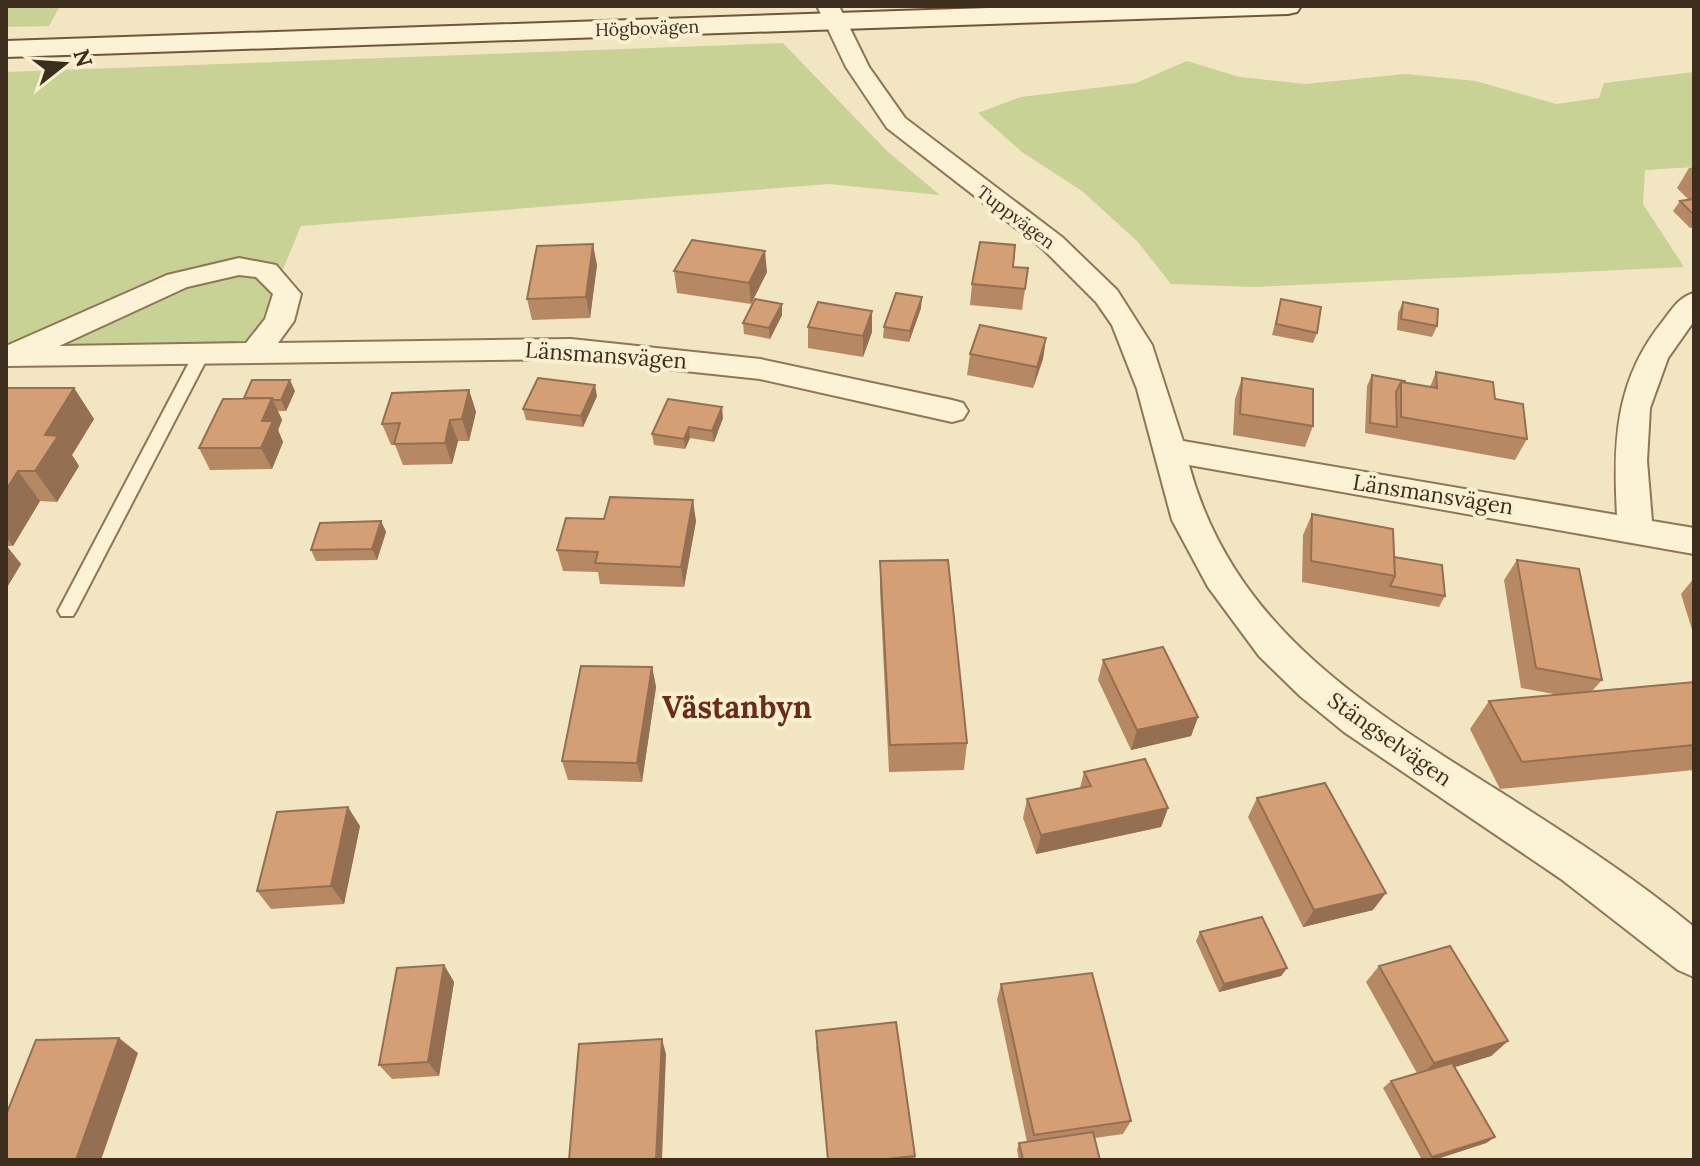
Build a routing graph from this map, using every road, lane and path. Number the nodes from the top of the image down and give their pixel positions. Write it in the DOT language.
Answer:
graph roads {
  1 [pos="1288,6"];
  2 [pos="831,13"];
  3 [pos="6,49"];
  4 [pos="1694,302"];
  5 [pos="256,351"];
  6 [pos="202,353"];
  7 [pos="10,356"];
  8 [pos="952,411"];
  9 [pos="1170,450"];
  10 [pos="1635,528"];
  11 [pos="1694,541"];
  12 [pos="67,611"];
  13 [pos="1694,955"];
  1 -- 2 [label="main road, Högbovägen"];
  2 -- 3 [label="main road, Högbovägen"];
  2 -- 9 [label="street, Tuppvägen"];
  4 -- 10 [label="street"];
  5 -- 6 [label="street, Länsmansvägen"];
  5 -- 7 [label="street, Länsmansvägen"];
  5 -- 8 [label="street, Länsmansvägen"];
  6 -- 7 [label="street, Länsmansvägen"];
  6 -- 12 [label="lane"];
  9 -- 10 [label="street, Länsmansvägen"];
  9 -- 13 [label="street, Stängselvägen"];
  10 -- 11 [label="street, Länsmansvägen"];
}
